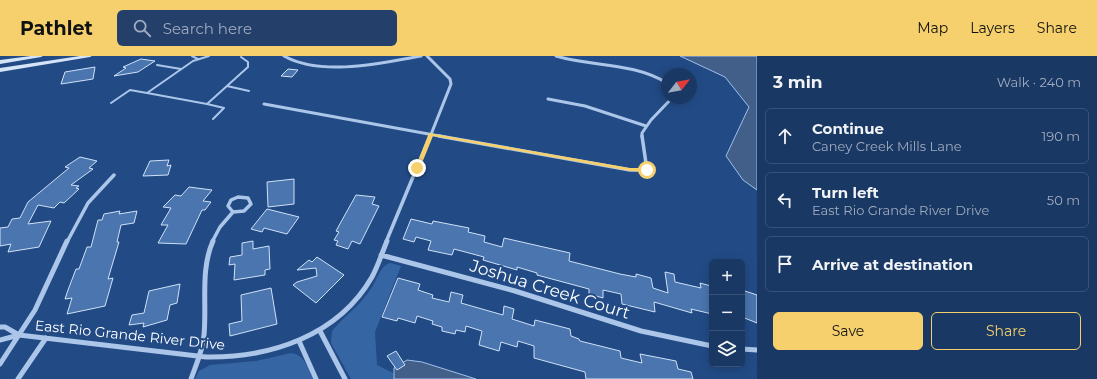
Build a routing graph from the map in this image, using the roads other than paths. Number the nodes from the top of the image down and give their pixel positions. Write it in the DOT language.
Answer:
graph roads {
  1 [pos="41,56"];
  2 [pos="90,56"];
  3 [pos="192,56"];
  4 [pos="209,56"];
  5 [pos="238,56"];
  6 [pos="242,56"];
  7 [pos="284,56"];
  8 [pos="293,56"];
  9 [pos="421,56"];
  10 [pos="427,56"];
  11 [pos="556,56"];
  12 [pos="198,59"];
  13 [pos="297,61"];
  14 [pos="0,62"];
  15 [pos="157,65"];
  16 [pos="182,69"];
  17 [pos="0,70"];
  18 [pos="661,79"];
  19 [pos="227,86"];
  20 [pos="249,91"];
  21 [pos="147,93"];
  22 [pos="548,99"];
  23 [pos="112,103"];
  24 [pos="207,104"];
  25 [pos="264,104"];
  26 [pos="666,104"];
  27 [pos="213,119"];
  28 [pos="646,126"];
  29 [pos="431,134"];
  30 [pos="114,175"];
  31 [pos="233,212"];
  32 [pos="381,255"];
  33 [pos="0,327"];
  34 [pos="320,331"];
  35 [pos="19,335"];
  36 [pos="46,338"];
  37 [pos="0,340"];
  38 [pos="299,341"];
  39 [pos="709,345"];
  40 [pos="745,349"];
  41 [pos="757,350"];
  42 [pos="200,357"];
  43 [pos="0,364"];
  44 [pos="18,379"];
  45 [pos="191,379"];
  46 [pos="316,379"];
  47 [pos="345,379"];
  1 -- 14 [label="main road"];
  2 -- 17 [label="main road"];
  3 -- 12 [label="lane"];
  4 -- 12 [label="lane"];
  5 -- 6 [label="lane"];
  6 -- 19 [label="lane"];
  7 -- 13 [label="street"];
  8 -- 13 [label="street"];
  9 -- 13 [label="street"];
  10 -- 29 [label="street, East Rio Grande River Drive"];
  11 -- 18 [label="street"];
  12 -- 16 [label="lane"];
  15 -- 16 [label="lane"];
  16 -- 21 [label="lane"];
  19 -- 20 [label="lane"];
  19 -- 24 [label="lane"];
  21 -- 23 [label="lane"];
  21 -- 24 [label="lane"];
  22 -- 28 [label="street"];
  24 -- 27 [label="lane"];
  25 -- 29 [label="street"];
  26 -- 28 [label="street"];
  28 -- 29 [label="street"];
  29 -- 32 [label="street, East Rio Grande River Drive"];
  30 -- 35 [label="street"];
  31 -- 31 [label="street"];
  31 -- 42 [label="street"];
  32 -- 34 [label="street, East Rio Grande River Drive"];
  32 -- 39 [label="street, Joshua Creek Court"];
  33 -- 35 [label="street, East Rio Grande River Drive"];
  34 -- 38 [label="street, East Rio Grande River Drive"];
  34 -- 47 [label="street"];
  35 -- 36 [label="street, East Rio Grande River Drive"];
  35 -- 37 [label="street, East Rio Grande River Drive"];
  35 -- 43 [label="street"];
  36 -- 42 [label="street, East Rio Grande River Drive"];
  36 -- 44 [label="street"];
  38 -- 42 [label="street, East Rio Grande River Drive"];
  38 -- 46 [label="street"];
  40 -- 41 [label="street"];
  42 -- 45 [label="street"];
}
